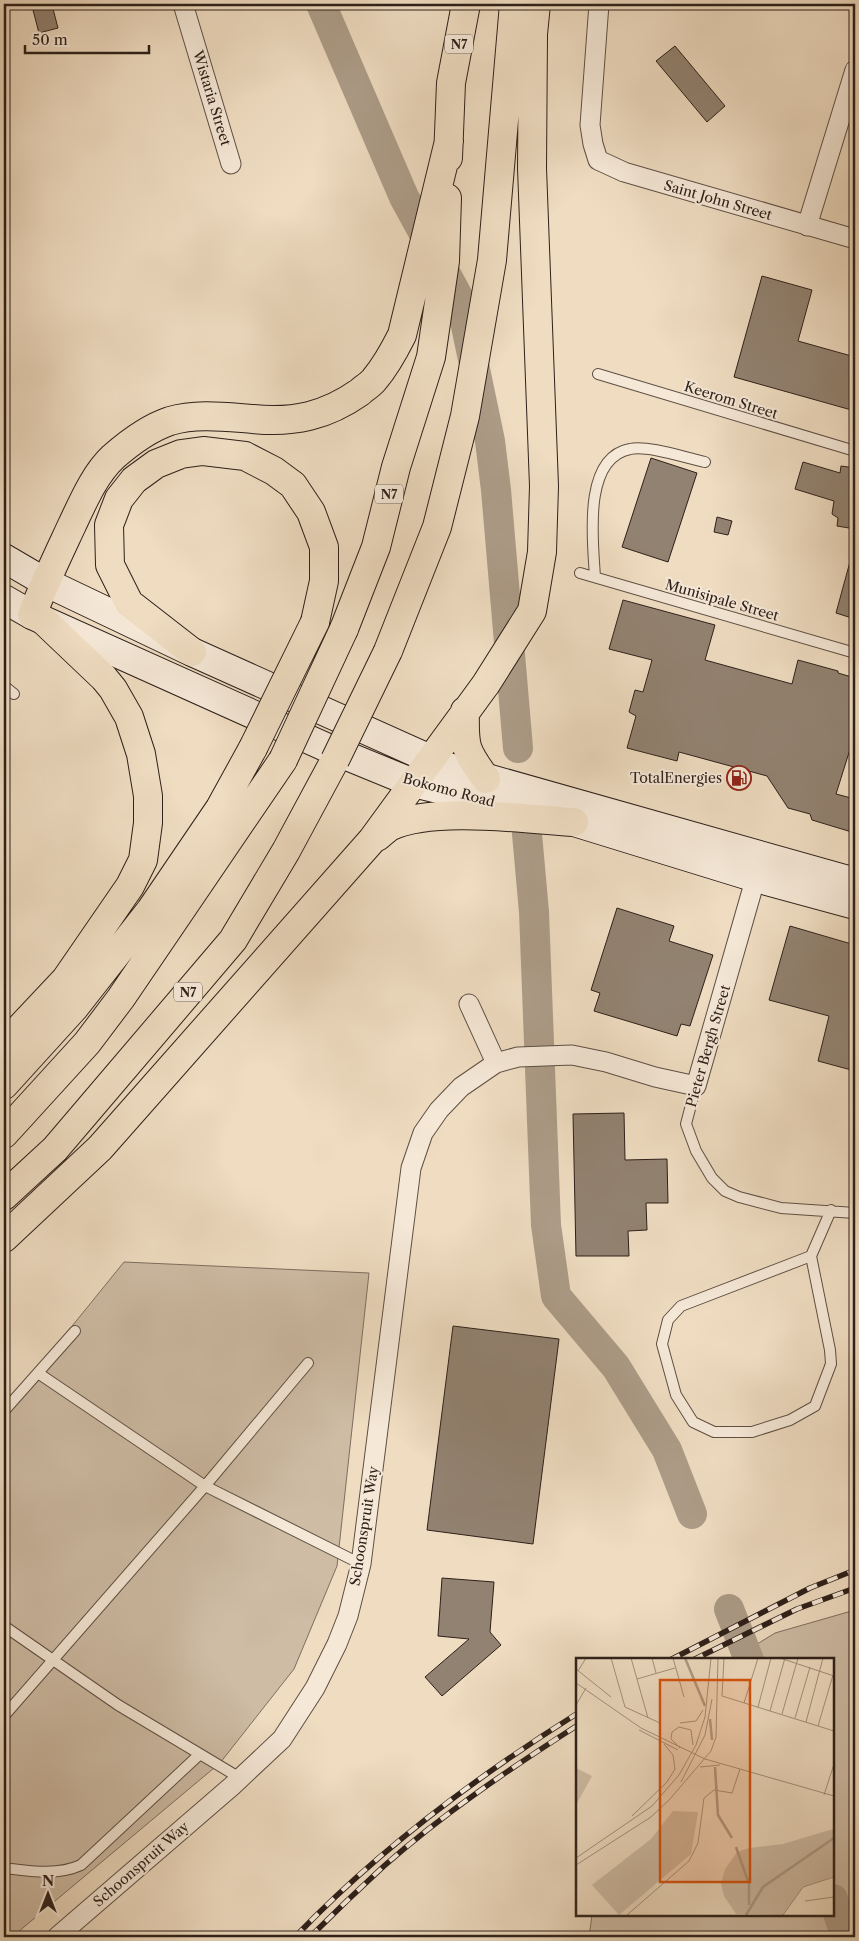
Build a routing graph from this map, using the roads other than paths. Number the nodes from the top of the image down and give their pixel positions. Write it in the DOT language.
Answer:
graph roads {
  1 [pos="183,4"];
  2 [pos="466,4"];
  3 [pos="514,4"];
  4 [pos="536,4"];
  5 [pos="599,4"];
  6 [pos="855,70"];
  7 [pos="449,141"];
  8 [pos="232,164"];
  9 [pos="807,226"];
  10 [pos="855,238"];
  11 [pos="598,374"];
  12 [pos="855,451"];
  13 [pos="705,462"];
  14 [pos="4,558"];
  15 [pos="580,573"];
  16 [pos="595,577"];
  17 [pos="45,582"];
  18 [pos="4,599"];
  19 [pos="37,617"];
  20 [pos="192,652"];
  21 [pos="855,653"];
  22 [pos="4,686"];
  23 [pos="14,694"];
  24 [pos="465,711"];
  25 [pos="429,760"];
  26 [pos="486,779"];
  27 [pos="413,783"];
  28 [pos="574,822"];
  29 [pos="372,840"];
  30 [pos="759,867"];
  31 [pos="855,882"];
  32 [pos="855,905"];
  33 [pos="469,1004"];
  34 [pos="4,1045"];
  35 [pos="496,1063"];
  36 [pos="4,1085"];
  37 [pos="696,1086"];
  38 [pos="4,1134"];
  39 [pos="4,1196"];
  40 [pos="831,1210"];
  41 [pos="855,1213"];
  42 [pos="4,1238"];
  43 [pos="811,1256"];
  44 [pos="75,1331"];
  45 [pos="308,1363"];
  46 [pos="38,1373"];
  47 [pos="4,1411"];
  48 [pos="205,1486"];
  49 [pos="361,1564"];
  50 [pos="4,1626"];
  51 [pos="53,1660"];
  52 [pos="4,1716"];
  53 [pos="200,1754"];
  54 [pos="240,1778"];
  55 [pos="4,1868"];
  56 [pos="57,1937"];
  1 -- 8 [label="street, Wistaria Street"];
  2 -- 7 [label="highway, N7"];
  3 -- 39 [label="highway, N7, bridge"];
  4 -- 24 [label="highway"];
  5 -- 9 [label="street, Saint John Street"];
  6 -- 9 [label="street"];
  7 -- 17 [label="highway"];
  7 -- 38 [label="highway, N7, bridge"];
  9 -- 10 [label="street, Saint John Street"];
  11 -- 12 [label="lane, Keerom Street"];
  13 -- 16 [label="lane"];
  14 -- 17 [label="main road, Bokomo Road"];
  15 -- 16 [label="lane, Munisipale Street"];
  16 -- 21 [label="lane, Munisipale Street"];
  17 -- 19 [label="highway"];
  17 -- 20 [label="main road, Bokomo Road"];
  18 -- 19 [label="main road, Bokomo Road"];
  19 -- 27 [label="main road, Bokomo Road"];
  19 -- 34 [label="highway"];
  20 -- 25 [label="main road, Bokomo Road"];
  20 -- 36 [label="highway, bridge"];
  22 -- 23 [label="lane"];
  24 -- 25 [label="highway"];
  24 -- 26 [label="highway"];
  25 -- 26 [label="main road, Bokomo Road"];
  25 -- 27 [label="highway"];
  26 -- 30 [label="main road, Bokomo Road"];
  27 -- 28 [label="main road, Bokomo Road"];
  27 -- 29 [label="highway"];
  28 -- 29 [label="highway"];
  28 -- 30 [label="main road, Bokomo Road"];
  29 -- 42 [label="highway"];
  30 -- 31 [label="main road, Bokomo Road"];
  30 -- 32 [label="main road, Bokomo Road"];
  30 -- 37 [label="street, Pieter Bergh Street"];
  33 -- 35 [label="street"];
  35 -- 37 [label="street, Schoonspruit Way"];
  35 -- 49 [label="street, Schoonspruit Way"];
  37 -- 40 [label="lane, Pieter Bergh Street"];
  40 -- 41 [label="lane"];
  40 -- 43 [label="lane"];
  43 -- 43 [label="lane"];
  44 -- 46 [label="lane"];
  45 -- 48 [label="lane"];
  46 -- 47 [label="lane"];
  46 -- 48 [label="lane"];
  48 -- 49 [label="lane"];
  48 -- 51 [label="lane"];
  49 -- 54 [label="street, Schoonspruit Way"];
  50 -- 51 [label="lane"];
  51 -- 52 [label="lane"];
  51 -- 53 [label="lane"];
  53 -- 54 [label="lane"];
  53 -- 55 [label="lane"];
  54 -- 56 [label="street, Schoonspruit Way"];
}
